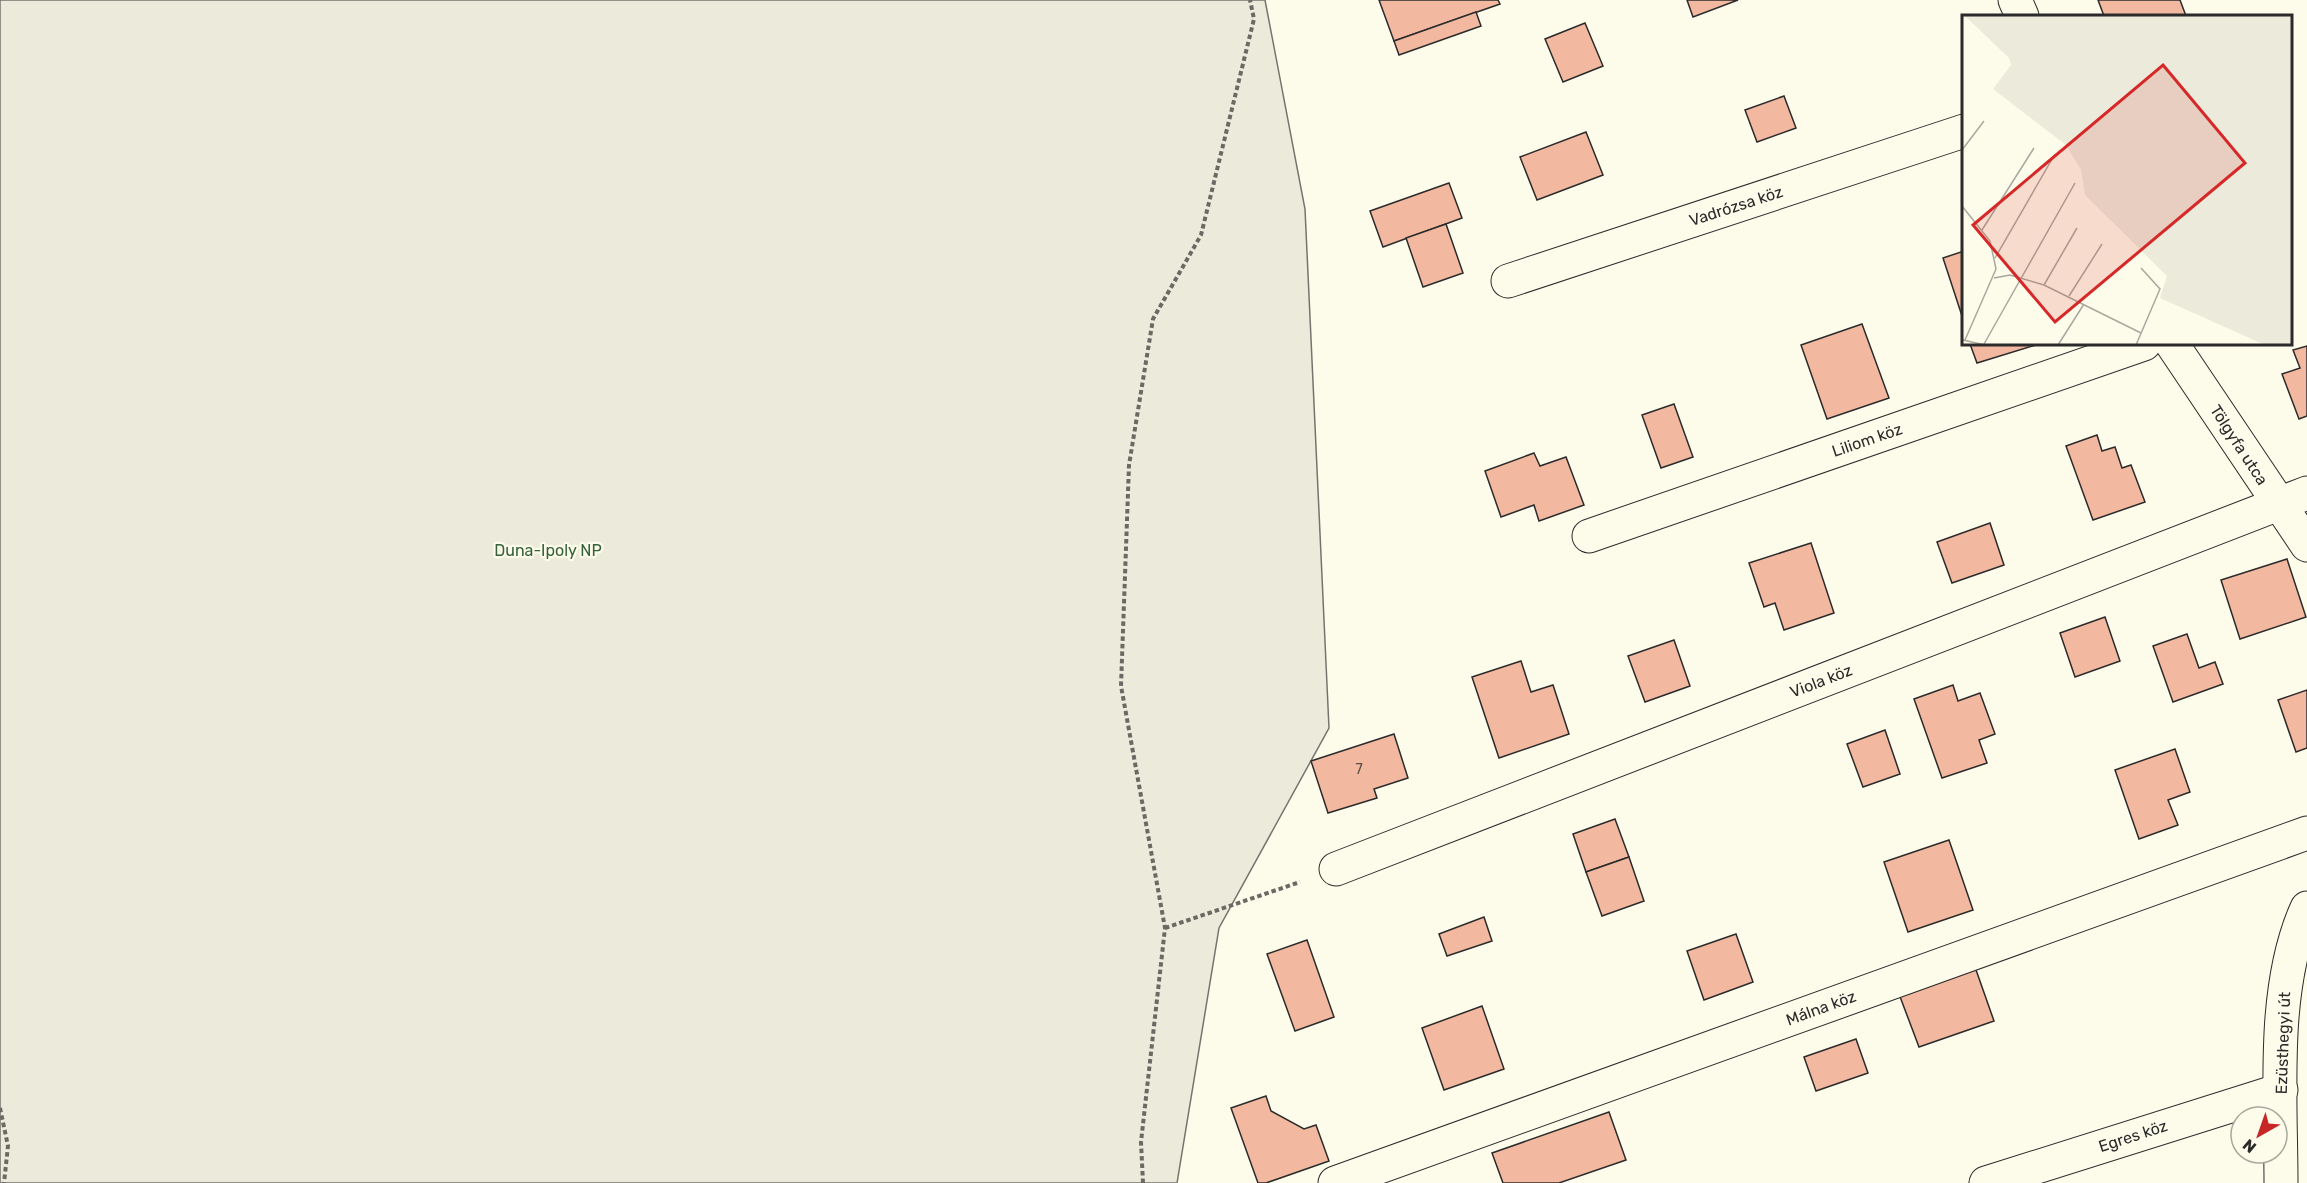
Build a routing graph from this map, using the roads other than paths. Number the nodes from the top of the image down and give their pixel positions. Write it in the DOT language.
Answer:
graph roads {
  1 [pos="2015,0"];
  2 [pos="2022,15"];
  3 [pos="1962,132"];
  4 [pos="1508,282"];
  5 [pos="2141,345"];
  6 [pos="2173,345"];
  7 [pos="2292,498"];
  8 [pos="1589,536"];
  9 [pos="2307,545"];
  10 [pos="2307,833"];
  11 [pos="1336,869"];
  12 [pos="2307,908"];
  13 [pos="2281,1090"];
  14 [pos="1335,1183"];
  15 [pos="1986,1183"];
  16 [pos="2281,1183"];
  1 -- 2 [label="street"];
  3 -- 4 [label="street, Vadrózsa köz"];
  5 -- 8 [label="street, Liliom köz"];
  6 -- 7 [label="street, Tölgyfa utca"];
  7 -- 9 [label="street, Tölgyfa utca"];
  7 -- 11 [label="street, Viola köz"];
  10 -- 14 [label="street, Málna köz"];
  12 -- 13 [label="street, Ezüsthegyi út"];
  13 -- 15 [label="street, Egres köz"];
  13 -- 16 [label="street, Ezüsthegyi út"];
}
